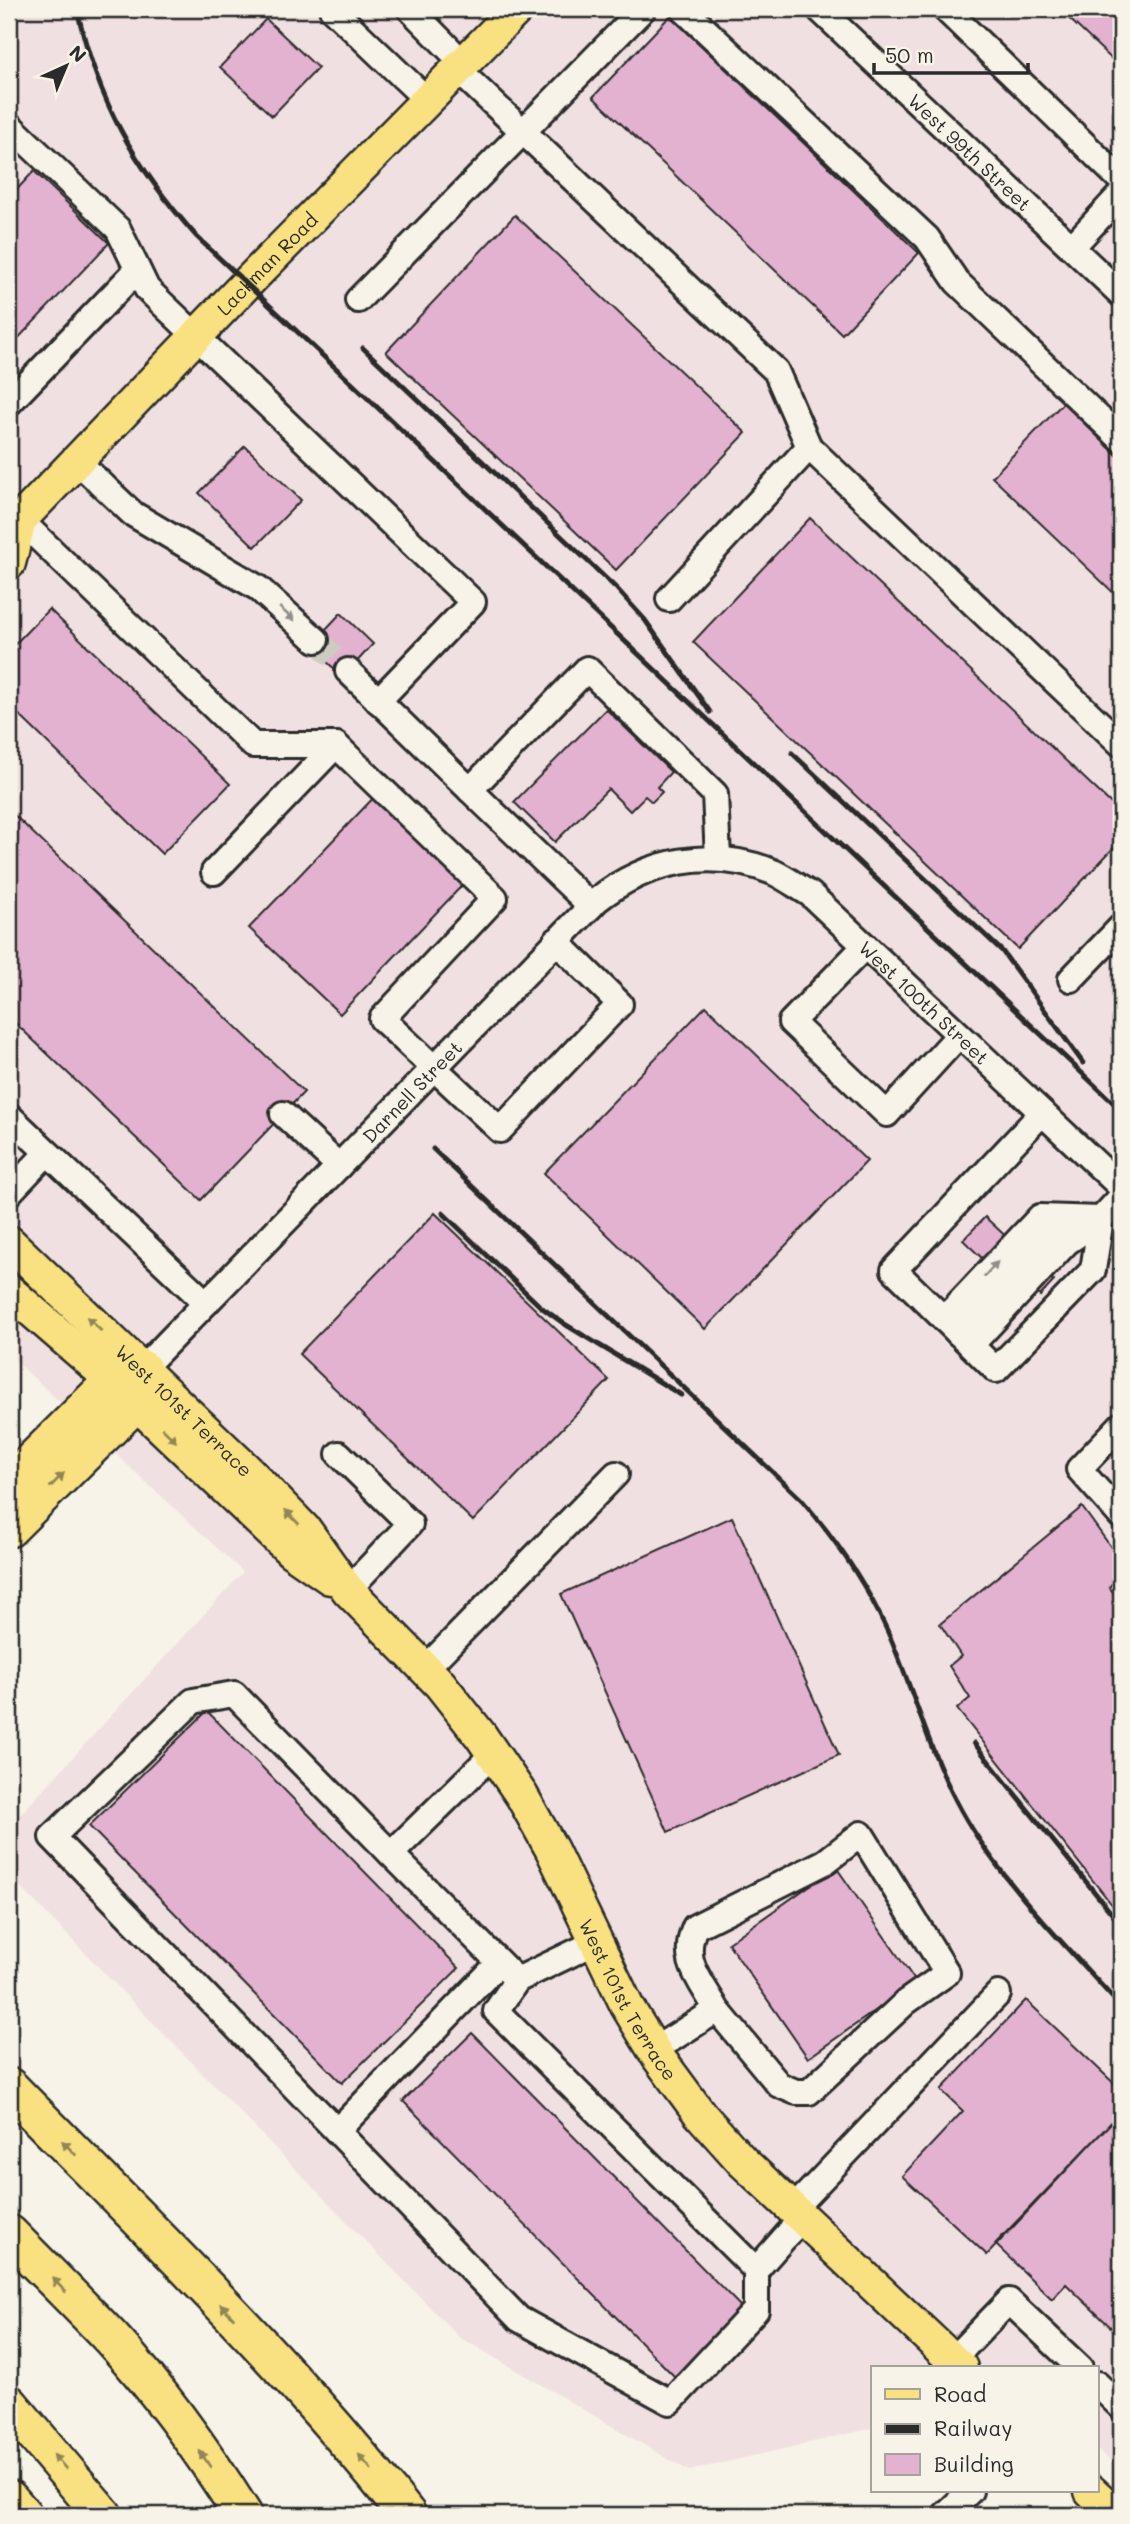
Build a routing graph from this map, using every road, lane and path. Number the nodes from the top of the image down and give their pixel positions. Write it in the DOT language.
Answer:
graph roads {
  1 [pos="332,9"];
  2 [pos="410,9"];
  3 [pos="517,9"];
  4 [pos="643,9"];
  5 [pos="683,9"];
  6 [pos="819,9"];
  7 [pos="945,9"];
  8 [pos="461,67"];
  9 [pos="428,101"];
  10 [pos="9,125"];
  11 [pos="523,131"];
  12 [pos="1121,180"];
  13 [pos="1121,194"];
  14 [pos="1072,247"];
  15 [pos="138,270"];
  16 [pos="1121,294"];
  17 [pos="358,300"];
  18 [pos="196,336"];
  19 [pos="9,403"];
  20 [pos="1121,439"];
  21 [pos="809,447"];
  22 [pos="77,461"];
  23 [pos="14,523"];
  24 [pos="9,563"];
  25 [pos="669,599"];
  26 [pos="316,640"];
  27 [pos="348,671"];
  28 [pos="378,701"];
  29 [pos="1121,744"];
  30 [pos="336,745"];
  31 [pos="470,790"];
  32 [pos="712,859"];
  33 [pos="214,872"];
  34 [pos="591,906"];
  35 [pos="1121,927"];
  36 [pos="556,941"];
  37 [pos="865,946"];
  38 [pos="1070,979"];
  39 [pos="959,1035"];
  40 [pos="433,1069"];
  41 [pos="1042,1113"];
  42 [pos="283,1114"];
  43 [pos="9,1116"];
  44 [pos="47,1153"];
  45 [pos="339,1166"];
  46 [pos="1121,1187"];
  47 [pos="9,1194"];
  48 [pos="1121,1196"];
  49 [pos="1101,1219"];
  50 [pos="9,1242"];
  51 [pos="9,1291"];
  52 [pos="206,1303"];
  53 [pos="958,1332"];
  54 [pos="130,1384"];
  55 [pos="1121,1425"];
  56 [pos="339,1454"];
  57 [pos="617,1474"];
  58 [pos="9,1484"];
  59 [pos="1121,1516"];
  60 [pos="9,1528"];
  61 [pos="348,1590"];
  62 [pos="425,1669"];
  63 [pos="494,1754"];
  64 [pos="391,1854"];
  65 [pos="596,1942"];
  66 [pos="508,1971"];
  67 [pos="999,1994"];
  68 [pos="717,2010"];
  69 [pos="654,2050"];
  70 [pos="9,2087"];
  71 [pos="337,2131"];
  72 [pos="797,2213"];
  73 [pos="9,2234"];
  74 [pos="756,2270"];
  75 [pos="957,2364"];
  76 [pos="1078,2366"];
  77 [pos="1098,2385"];
  78 [pos="9,2404"];
  79 [pos="1121,2407"];
  80 [pos="969,2492"];
  81 [pos="1092,2492"];
  82 [pos="9,2499"];
  83 [pos="23,2515"];
  84 [pos="103,2515"];
  85 [pos="243,2515"];
  86 [pos="407,2515"];
  87 [pos="945,2515"];
  88 [pos="1117,2515"];
  1 -- 9 [label="street"];
  2 -- 8 [label="street"];
  3 -- 8 [label="main road, Lackman Road"];
  4 -- 11 [label="street"];
  5 -- 20 [label="street"];
  6 -- 14 [label="street, West 99th Street"];
  7 -- 12 [label="street"];
  8 -- 9 [label="main road, Lackman Road"];
  8 -- 11 [label="street"];
  9 -- 18 [label="main road, Lackman Road"];
  10 -- 15 [label="street"];
  11 -- 17 [label="street"];
  11 -- 21 [label="street"];
  13 -- 14 [label="street"];
  14 -- 16 [label="street, West 99th Street"];
  15 -- 18 [label="street"];
  15 -- 19 [label="street"];
  18 -- 22 [label="main road, Lackman Road"];
  18 -- 28 [label="street"];
  21 -- 25 [label="street"];
  21 -- 29 [label="street"];
  22 -- 23 [label="main road, Lackman Road"];
  22 -- 26 [label="street, one-way"];
  23 -- 24 [label="main road, Lackman Road"];
  23 -- 30 [label="street"];
  27 -- 28 [label="street"];
  28 -- 31 [label="street"];
  30 -- 33 [label="street"];
  30 -- 40 [label="street"];
  31 -- 32 [label="street"];
  31 -- 34 [label="street"];
  32 -- 34 [label="street, Darnell Street"];
  32 -- 37 [label="street, West 100th Street"];
  34 -- 36 [label="street, Darnell Street"];
  35 -- 38 [label="street"];
  36 -- 40 [label="street, Darnell Street"];
  36 -- 40 [label="street"];
  37 -- 39 [label="street, West 100th Street"];
  37 -- 39 [label="street"];
  39 -- 41 [label="street, West 100th Street"];
  40 -- 45 [label="street, Darnell Street"];
  41 -- 46 [label="street, West 100th Street"];
  41 -- 53 [label="street"];
  42 -- 45 [label="street"];
  43 -- 44 [label="street"];
  44 -- 47 [label="street"];
  44 -- 52 [label="street"];
  45 -- 52 [label="street, Darnell Street"];
  48 -- 49 [label="street"];
  49 -- 53 [label="street"];
  53 -- 49 [label="street, one-way"];
  49 -- 53 [label="street"];
  54 -- 50 [label="main road, West 101st Terrace, one-way"];
  51 -- 54 [label="main road, West 101st Terrace"];
  52 -- 54 [label="street, Darnell Street"];
  54 -- 58 [label="highway"];
  60 -- 54 [label="highway, one-way"];
  54 -- 61 [label="main road, West 101st Terrace"];
  55 -- 59 [label="street"];
  56 -- 61 [label="street"];
  57 -- 62 [label="street"];
  61 -- 62 [label="main road, West 101st Terrace"];
  62 -- 63 [label="main road, West 101st Terrace"];
  63 -- 64 [label="street"];
  63 -- 65 [label="main road, West 101st Terrace"];
  64 -- 66 [label="street"];
  64 -- 71 [label="street"];
  65 -- 66 [label="street"];
  65 -- 69 [label="main road, West 101st Terrace"];
  66 -- 71 [label="street"];
  66 -- 74 [label="street"];
  67 -- 72 [label="street"];
  68 -- 68 [label="street"];
  68 -- 69 [label="street"];
  69 -- 72 [label="main road, West 101st Terrace"];
  86 -- 70 [label="highway, one-way"];
  71 -- 74 [label="street"];
  72 -- 74 [label="street"];
  72 -- 75 [label="main road, West 101st Terrace"];
  85 -- 73 [label="highway, one-way"];
  75 -- 76 [label="street"];
  77 -- 79 [label="street"];
  84 -- 78 [label="highway, one-way"];
  80 -- 87 [label="street"];
  81 -- 88 [label="main road"];
  82 -- 83 [label="highway"];
}
